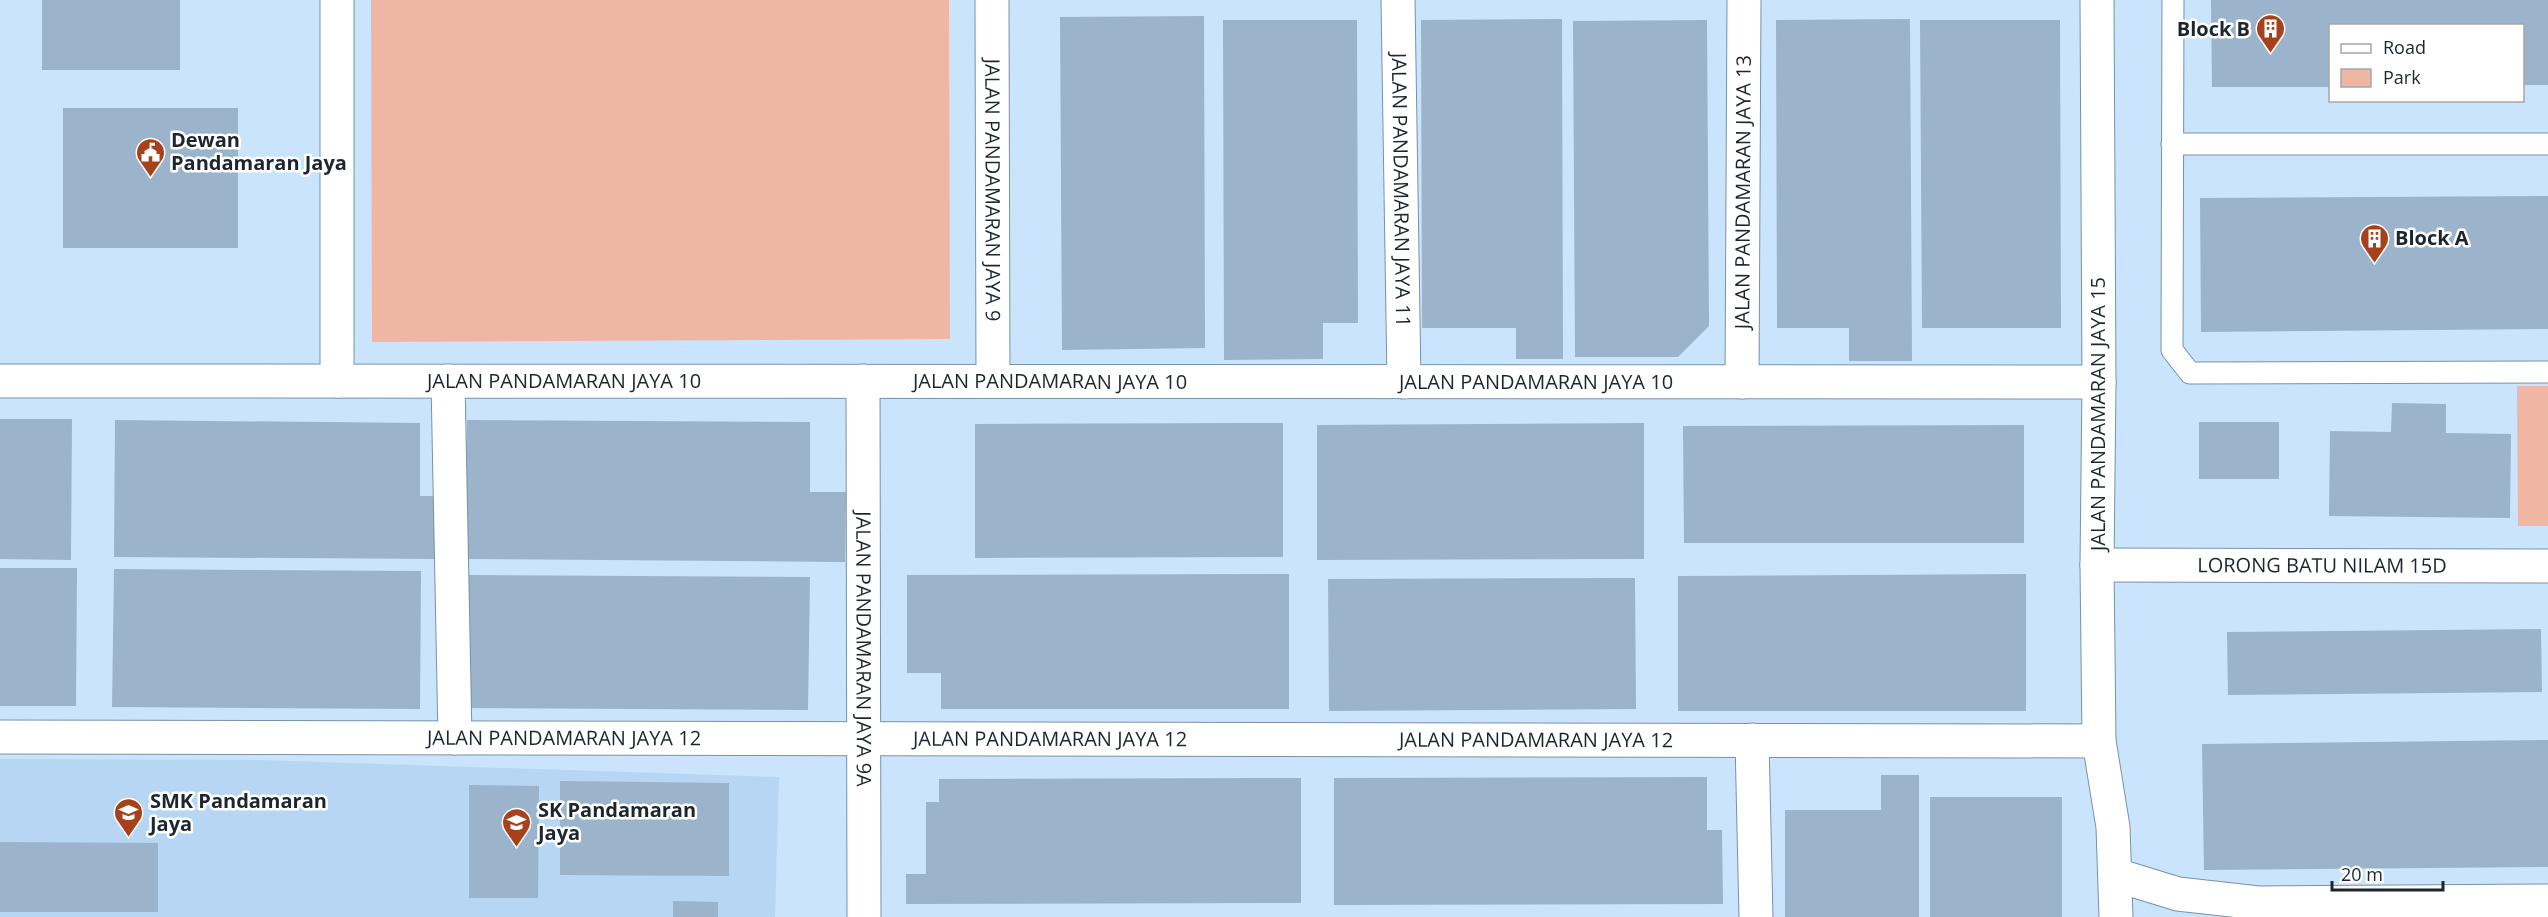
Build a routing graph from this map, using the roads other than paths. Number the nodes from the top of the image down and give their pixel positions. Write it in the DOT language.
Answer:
graph roads {
  1 [pos="337,0"];
  2 [pos="992,0"];
  3 [pos="1398,0"];
  4 [pos="1744,0"];
  5 [pos="2097,0"];
  6 [pos="2173,0"];
  7 [pos="2172,144"];
  8 [pos="2548,144"];
  9 [pos="2548,372"];
  10 [pos="0,381"];
  11 [pos="337,381"];
  12 [pos="448,381"];
  13 [pos="862,381"];
  14 [pos="993,381"];
  15 [pos="1404,382"];
  16 [pos="1742,382"];
  17 [pos="2099,382"];
  18 [pos="2097,565"];
  19 [pos="2548,566"];
  20 [pos="0,737"];
  21 [pos="455,738"];
  22 [pos="864,738"];
  23 [pos="1752,740"];
  24 [pos="2099,741"];
  25 [pos="2116,875"];
  26 [pos="2548,901"];
  27 [pos="2258,910"];
  28 [pos="864,917"];
  29 [pos="1756,917"];
  30 [pos="2116,917"];
  1 -- 11 [label="street"];
  2 -- 14 [label="street, JALAN PANDAMARAN JAYA 9"];
  3 -- 15 [label="street, JALAN PANDAMARAN JAYA 11"];
  4 -- 16 [label="street, JALAN PANDAMARAN JAYA 13"];
  5 -- 17 [label="street, JALAN PANDAMARAN JAYA 15"];
  6 -- 7 [label="lane"];
  7 -- 8 [label="lane"];
  7 -- 9 [label="lane"];
  10 -- 11 [label="street, JALAN PANDAMARAN JAYA 10"];
  11 -- 12 [label="street, JALAN PANDAMARAN JAYA 10"];
  12 -- 13 [label="street, JALAN PANDAMARAN JAYA 10"];
  12 -- 21 [label="street"];
  13 -- 14 [label="street, JALAN PANDAMARAN JAYA 10"];
  13 -- 22 [label="street, JALAN PANDAMARAN JAYA 9A"];
  14 -- 15 [label="street, JALAN PANDAMARAN JAYA 10"];
  15 -- 16 [label="street, JALAN PANDAMARAN JAYA 10"];
  16 -- 17 [label="street, JALAN PANDAMARAN JAYA 10"];
  17 -- 18 [label="street, JALAN PANDAMARAN JAYA 15"];
  18 -- 19 [label="street, LORONG BATU NILAM 15D"];
  18 -- 24 [label="street, JALAN PANDAMARAN JAYA 15"];
  20 -- 21 [label="street, JALAN PANDAMARAN JAYA 12"];
  21 -- 22 [label="street, JALAN PANDAMARAN JAYA 12"];
  22 -- 23 [label="street, JALAN PANDAMARAN JAYA 12"];
  22 -- 28 [label="street, JALAN PANDAMARAN JAYA 9A"];
  23 -- 24 [label="street, JALAN PANDAMARAN JAYA 12"];
  23 -- 29 [label="street"];
  24 -- 25 [label="street, JALAN PANDAMARAN JAYA 15"];
  25 -- 27 [label="street"];
  25 -- 30 [label="street, JALAN PANDAMARAN JAYA 15"];
  26 -- 27 [label="street"];
}
